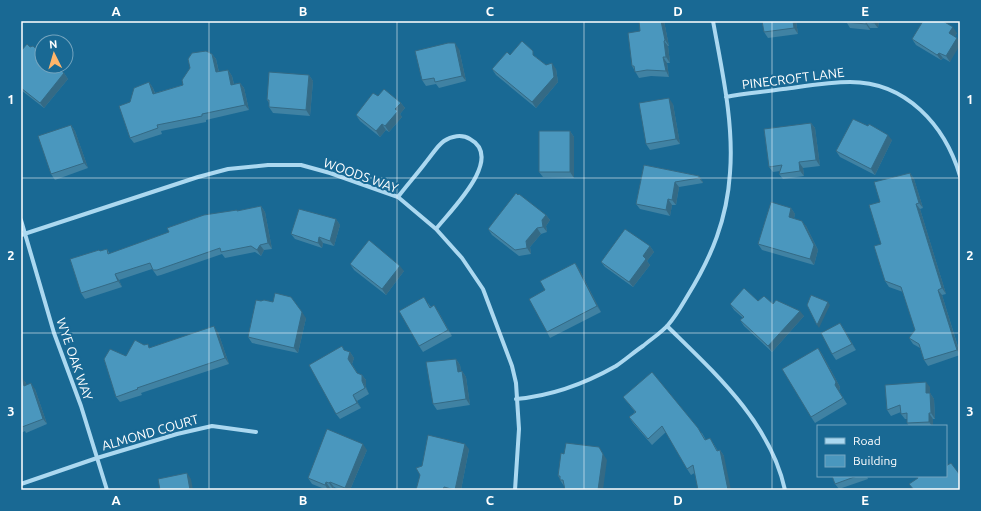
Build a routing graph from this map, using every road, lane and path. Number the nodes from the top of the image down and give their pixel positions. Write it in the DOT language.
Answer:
graph roads {
  1 [pos="713,21"];
  2 [pos="726,97"];
  3 [pos="960,176"];
  4 [pos="398,197"];
  5 [pos="21,220"];
  6 [pos="436,229"];
  7 [pos="23,235"];
  8 [pos="667,326"];
  9 [pos="516,399"];
  10 [pos="256,432"];
  11 [pos="97,458"];
  12 [pos="21,484"];
  13 [pos="107,490"];
  14 [pos="515,490"];
  15 [pos="785,490"];
  1 -- 2 [label="street"];
  2 -- 3 [label="street, PINECROFT LANE"];
  2 -- 8 [label="street"];
  4 -- 6 [label="street, WOODS WAY"];
  4 -- 6 [label="street"];
  4 -- 7 [label="street, WOODS WAY"];
  5 -- 7 [label="street, WYE OAK WAY"];
  6 -- 9 [label="street, WOODS WAY"];
  7 -- 11 [label="street, WYE OAK WAY"];
  8 -- 9 [label="street"];
  8 -- 15 [label="street"];
  9 -- 14 [label="street, WOODS WAY"];
  10 -- 11 [label="street, ALMOND COURT"];
  11 -- 12 [label="street, ALMOND COURT"];
  11 -- 13 [label="street, WYE OAK WAY"];
}
